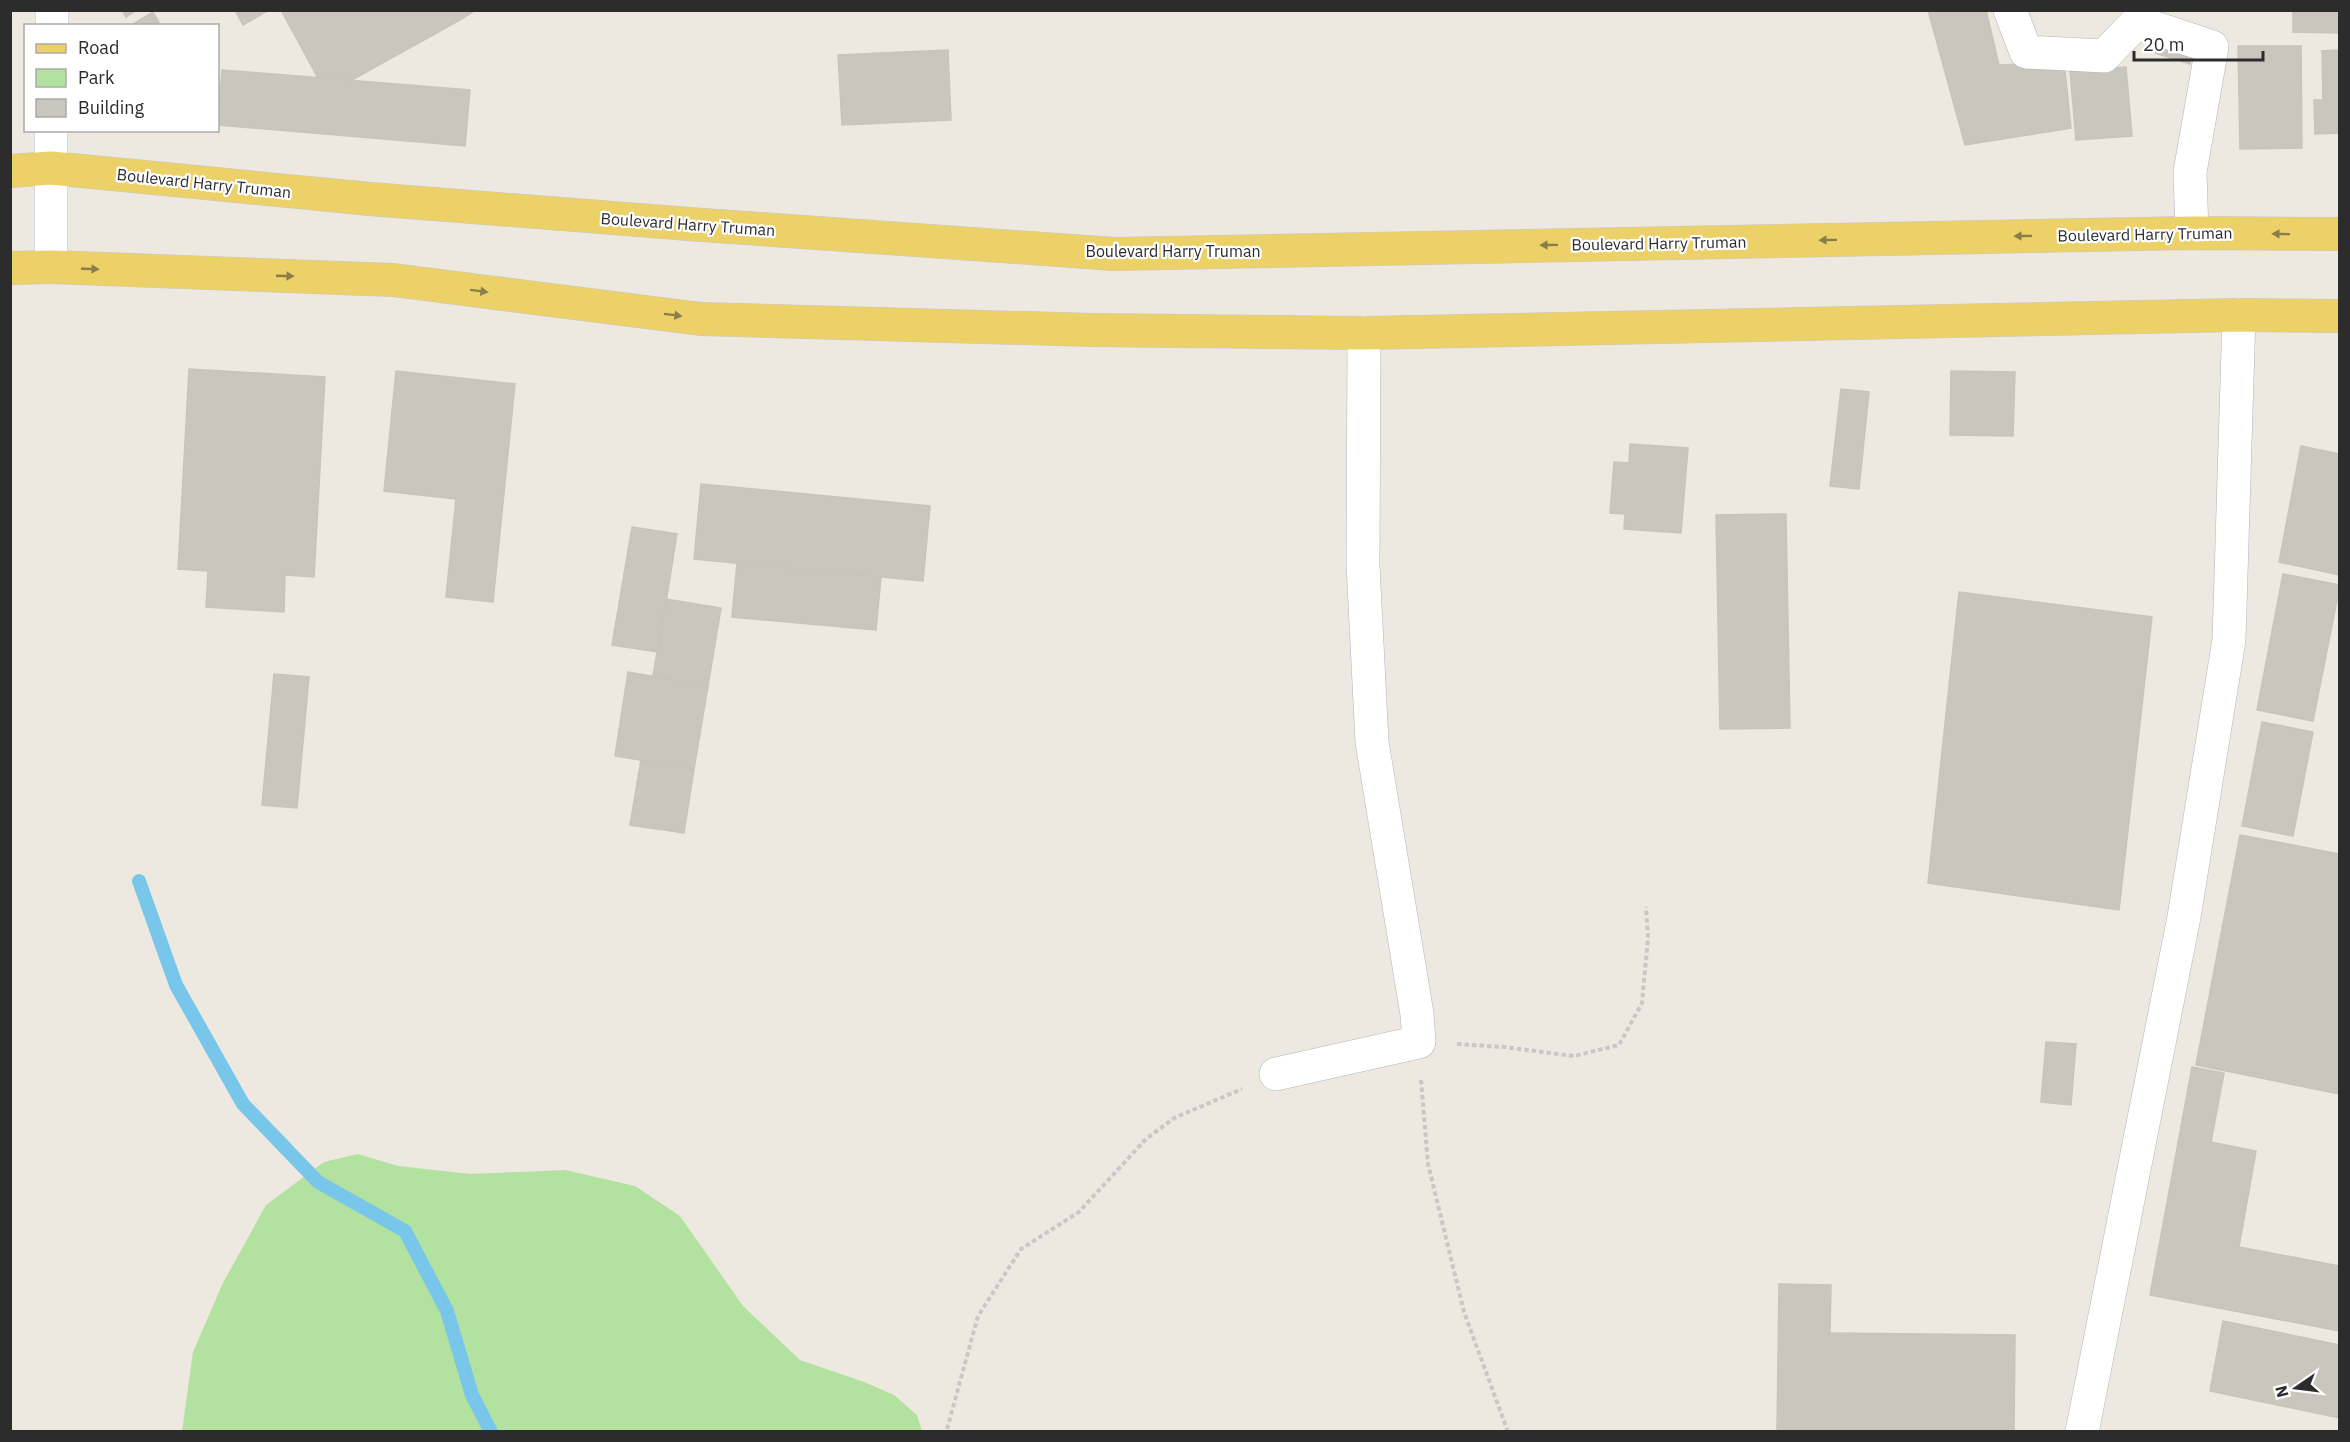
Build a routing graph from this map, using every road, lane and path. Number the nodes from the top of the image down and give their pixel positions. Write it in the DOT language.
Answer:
graph roads {
  1 [pos="2010,10"];
  2 [pos="51,132"];
  3 [pos="51,168"];
  4 [pos="10,171"];
  5 [pos="2192,233"];
  6 [pos="2340,234"];
  7 [pos="51,267"];
  8 [pos="10,268"];
  9 [pos="2239,315"];
  10 [pos="2340,316"];
  11 [pos="1364,333"];
  12 [pos="1646,907"];
  13 [pos="1419,1042"];
  14 [pos="1276,1074"];
  15 [pos="946,1429"];
  16 [pos="1508,1431"];
  17 [pos="2082,1431"];
  1 -- 5 [label="street"];
  2 -- 3 [label="street"];
  3 -- 4 [label="main road, Boulevard Harry Truman"];
  5 -- 3 [label="main road, Boulevard Harry Truman, one-way"];
  3 -- 7 [label="street"];
  6 -- 5 [label="main road, Boulevard Harry Truman, one-way"];
  7 -- 8 [label="main road"];
  7 -- 11 [label="main road, one-way"];
  9 -- 10 [label="main road"];
  9 -- 11 [label="main road"];
  9 -- 17 [label="street"];
  11 -- 13 [label="street"];
  12 -- 13 [label="path"];
  13 -- 14 [label="street"];
  13 -- 16 [label="path"];
  14 -- 15 [label="path"];
}
